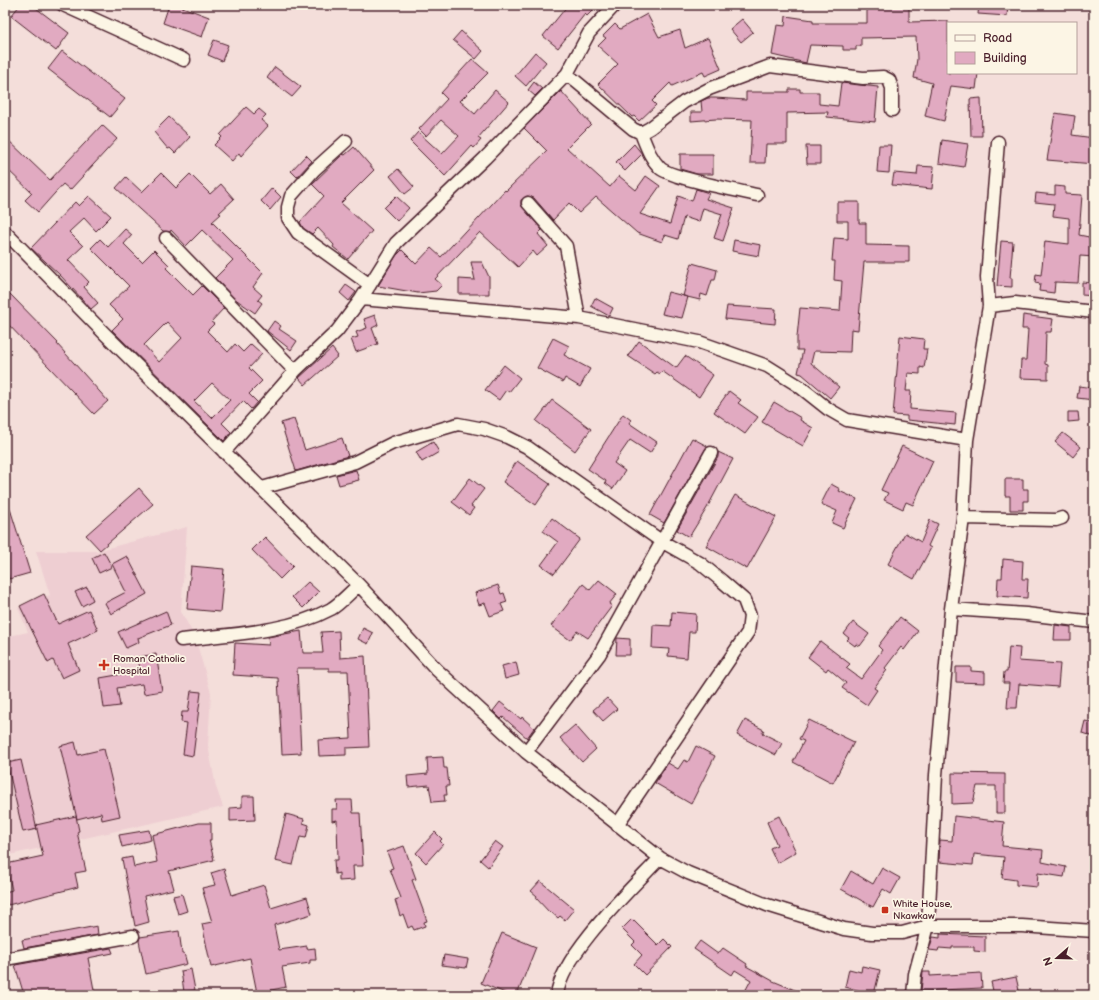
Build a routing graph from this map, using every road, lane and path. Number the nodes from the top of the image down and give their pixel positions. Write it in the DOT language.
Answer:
graph roads {
  1 [pos="63,5"];
  2 [pos="615,5"];
  3 [pos="184,60"];
  4 [pos="567,74"];
  5 [pos="892,110"];
  6 [pos="641,133"];
  7 [pos="346,141"];
  8 [pos="998,142"];
  9 [pos="757,195"];
  10 [pos="528,203"];
  11 [pos="5,232"];
  12 [pos="166,238"];
  13 [pos="370,286"];
  14 [pos="362,299"];
  15 [pos="989,306"];
  16 [pos="1094,312"];
  17 [pos="580,318"];
  18 [pos="295,371"];
  19 [pos="967,440"];
  20 [pos="224,452"];
  21 [pos="711,453"];
  22 [pos="262,488"];
  23 [pos="963,518"];
  24 [pos="1062,518"];
  25 [pos="661,541"];
  26 [pos="359,585"];
  27 [pos="951,609"];
  28 [pos="1094,622"];
  29 [pos="181,640"];
  30 [pos="526,752"];
  31 [pos="617,825"];
  32 [pos="660,858"];
  33 [pos="928,926"];
  34 [pos="1094,931"];
  35 [pos="133,936"];
  36 [pos="5,959"];
  37 [pos="556,995"];
  38 [pos="913,995"];
  1 -- 3 [label="street"];
  2 -- 4 [label="street"];
  4 -- 6 [label="street"];
  4 -- 13 [label="street"];
  5 -- 6 [label="street"];
  6 -- 9 [label="street"];
  7 -- 13 [label="street"];
  8 -- 15 [label="street"];
  10 -- 17 [label="street"];
  11 -- 20 [label="street"];
  12 -- 18 [label="street"];
  13 -- 14 [label="street"];
  14 -- 17 [label="street"];
  14 -- 18 [label="street"];
  15 -- 16 [label="street"];
  15 -- 19 [label="street"];
  17 -- 19 [label="street"];
  18 -- 20 [label="street"];
  19 -- 23 [label="street"];
  20 -- 22 [label="street"];
  21 -- 25 [label="street"];
  22 -- 25 [label="street"];
  22 -- 26 [label="street"];
  23 -- 24 [label="street"];
  23 -- 27 [label="street"];
  25 -- 30 [label="street"];
  25 -- 31 [label="street"];
  26 -- 29 [label="street"];
  26 -- 30 [label="street"];
  27 -- 28 [label="street"];
  27 -- 33 [label="street"];
  30 -- 31 [label="street"];
  31 -- 32 [label="street"];
  32 -- 33 [label="street"];
  32 -- 37 [label="street"];
  33 -- 34 [label="street"];
  33 -- 38 [label="street"];
  35 -- 36 [label="street"];
}
